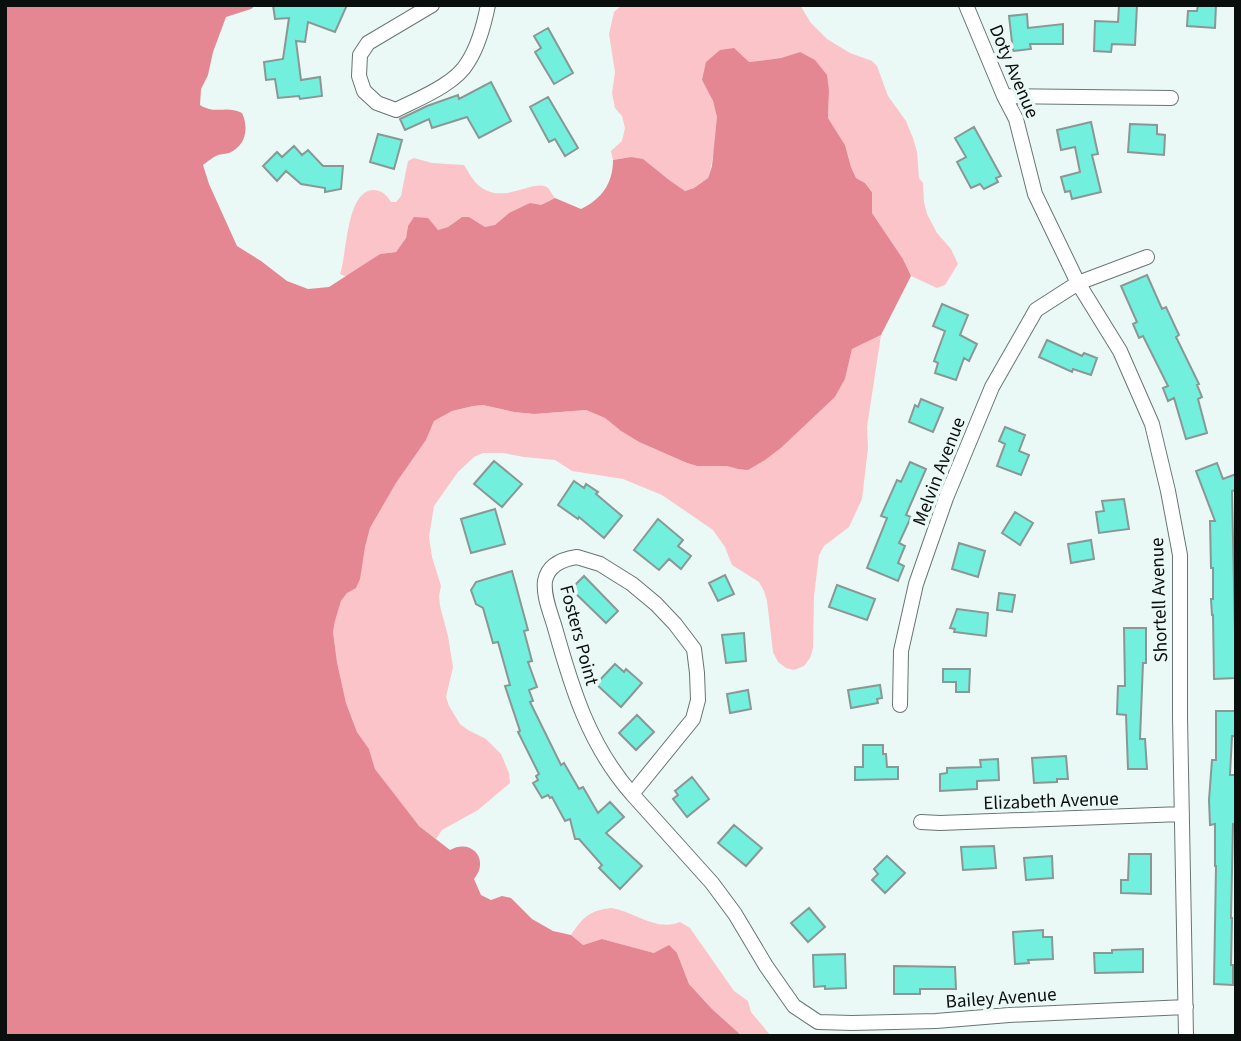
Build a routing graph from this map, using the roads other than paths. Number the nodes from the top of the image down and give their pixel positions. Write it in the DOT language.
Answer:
graph roads {
  1 [pos="432,5"];
  2 [pos="488,5"];
  3 [pos="966,5"];
  4 [pos="1004,96"];
  5 [pos="1171,98"];
  6 [pos="1035,194"];
  7 [pos="1147,257"];
  8 [pos="1078,283"];
  9 [pos="900,705"];
  10 [pos="632,794"];
  11 [pos="1182,814"];
  12 [pos="921,822"];
  13 [pos="1186,1006"];
  14 [pos="818,1022"];
  15 [pos="1186,1036"];
  1 -- 2 [label="street"];
  3 -- 4 [label="street, Doty Avenue"];
  4 -- 5 [label="street"];
  4 -- 6 [label="street, Doty Avenue"];
  6 -- 8 [label="street, Shortell Avenue"];
  7 -- 8 [label="street, Melvin Avenue"];
  8 -- 9 [label="street, Melvin Avenue"];
  8 -- 11 [label="street, Shortell Avenue"];
  10 -- 10 [label="street, Fosters Point"];
  10 -- 14 [label="street, Fosters Point"];
  11 -- 12 [label="street, Elizabeth Avenue"];
  11 -- 13 [label="street, Shortell Avenue"];
  13 -- 14 [label="street, Bailey Avenue"];
  13 -- 15 [label="street, Shortell Avenue"];
}
